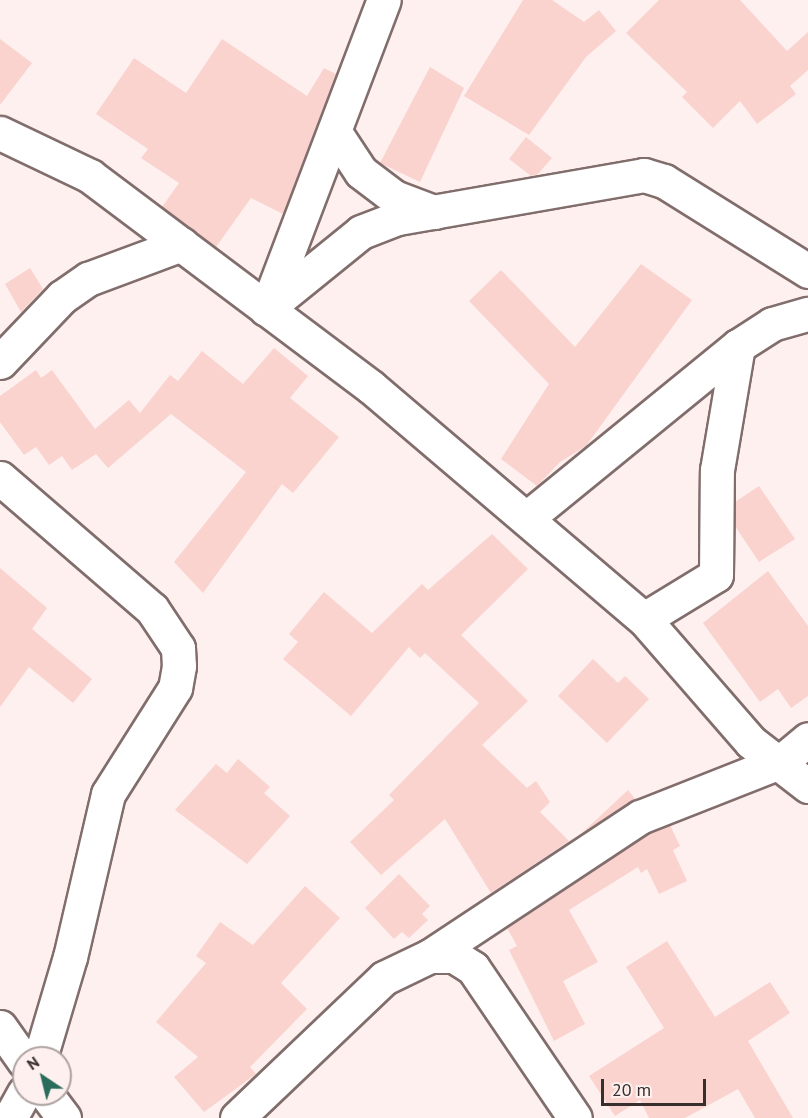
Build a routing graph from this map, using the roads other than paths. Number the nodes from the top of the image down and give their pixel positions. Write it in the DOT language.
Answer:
graph roads {
  1 [pos="384,0"];
  2 [pos="0,133"];
  3 [pos="336,134"];
  4 [pos="435,212"];
  5 [pos="182,244"];
  6 [pos="808,271"];
  7 [pos="266,309"];
  8 [pos="808,314"];
  9 [pos="738,346"];
  10 [pos="0,362"];
  11 [pos="0,478"];
  12 [pos="527,518"];
  13 [pos="644,619"];
  14 [pos="808,739"];
  15 [pos="782,761"];
  16 [pos="808,786"];
  17 [pos="430,956"];
  18 [pos="0,1027"];
  19 [pos="14,1046"];
  20 [pos="44,1046"];
  21 [pos="237,1118"];
  22 [pos="575,1118"];
  1 -- 3 [label="street"];
  2 -- 5 [label="street"];
  3 -- 4 [label="street"];
  3 -- 7 [label="street"];
  4 -- 6 [label="street"];
  4 -- 7 [label="street"];
  5 -- 7 [label="street"];
  5 -- 10 [label="street"];
  7 -- 12 [label="street"];
  8 -- 9 [label="street"];
  9 -- 12 [label="street"];
  9 -- 13 [label="street"];
  11 -- 20 [label="street"];
  12 -- 13 [label="street"];
  13 -- 15 [label="street"];
  14 -- 15 [label="street"];
  15 -- 16 [label="street"];
  15 -- 17 [label="street"];
  17 -- 21 [label="street"];
  17 -- 22 [label="street"];
  18 -- 19 [label="street"];
}
